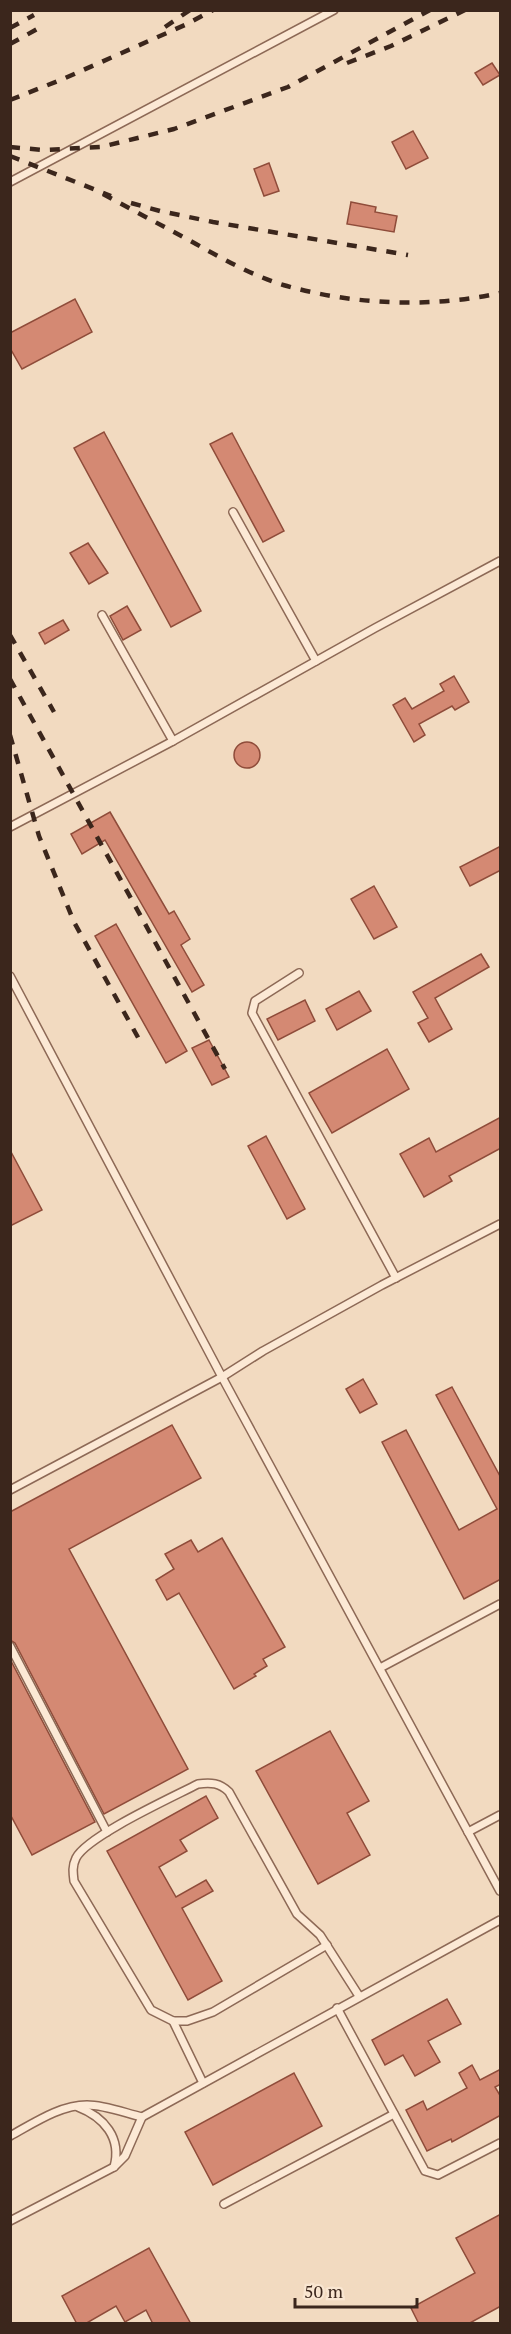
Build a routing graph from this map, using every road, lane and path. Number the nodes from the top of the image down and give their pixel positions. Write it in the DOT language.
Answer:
graph roads {
  1 [pos="334,10"];
  2 [pos="10,182"];
  3 [pos="233,512"];
  4 [pos="501,561"];
  5 [pos="102,615"];
  6 [pos="316,661"];
  7 [pos="173,741"];
  8 [pos="10,827"];
  9 [pos="300,973"];
  10 [pos="10,976"];
  11 [pos="501,1224"];
  12 [pos="396,1278"];
  13 [pos="222,1377"];
  14 [pos="10,1490"];
  15 [pos="501,1605"];
  16 [pos="10,1646"];
  17 [pos="380,1668"];
  18 [pos="501,1815"];
  19 [pos="107,1832"];
  20 [pos="468,1832"];
  21 [pos="501,1891"];
  22 [pos="501,1920"];
  23 [pos="327,1945"];
  24 [pos="359,1996"];
  25 [pos="337,2008"];
  26 [pos="173,2021"];
  27 [pos="204,2083"];
  28 [pos="76,2106"];
  29 [pos="394,2114"];
  30 [pos="142,2117"];
  31 [pos="10,2136"];
  32 [pos="501,2143"];
  33 [pos="114,2167"];
  34 [pos="224,2204"];
  35 [pos="10,2221"];
  1 -- 2 [label="lane"];
  3 -- 6 [label="lane"];
  4 -- 6 [label="lane"];
  5 -- 7 [label="lane"];
  6 -- 7 [label="lane"];
  7 -- 8 [label="lane"];
  9 -- 12 [label="lane"];
  10 -- 13 [label="lane"];
  11 -- 12 [label="lane"];
  12 -- 13 [label="lane"];
  13 -- 14 [label="lane"];
  13 -- 17 [label="lane"];
  15 -- 17 [label="lane"];
  16 -- 19 [label="lane"];
  17 -- 20 [label="lane"];
  18 -- 20 [label="lane"];
  19 -- 23 [label="lane"];
  19 -- 26 [label="lane"];
  20 -- 21 [label="lane"];
  22 -- 24 [label="lane"];
  23 -- 24 [label="lane"];
  23 -- 26 [label="lane"];
  24 -- 25 [label="lane"];
  25 -- 27 [label="lane"];
  25 -- 29 [label="lane"];
  26 -- 27 [label="lane"];
  27 -- 30 [label="lane"];
  28 -- 30 [label="lane"];
  28 -- 31 [label="lane"];
  28 -- 33 [label="lane"];
  29 -- 32 [label="lane"];
  29 -- 34 [label="lane"];
  30 -- 33 [label="lane"];
  33 -- 35 [label="lane"];
}
